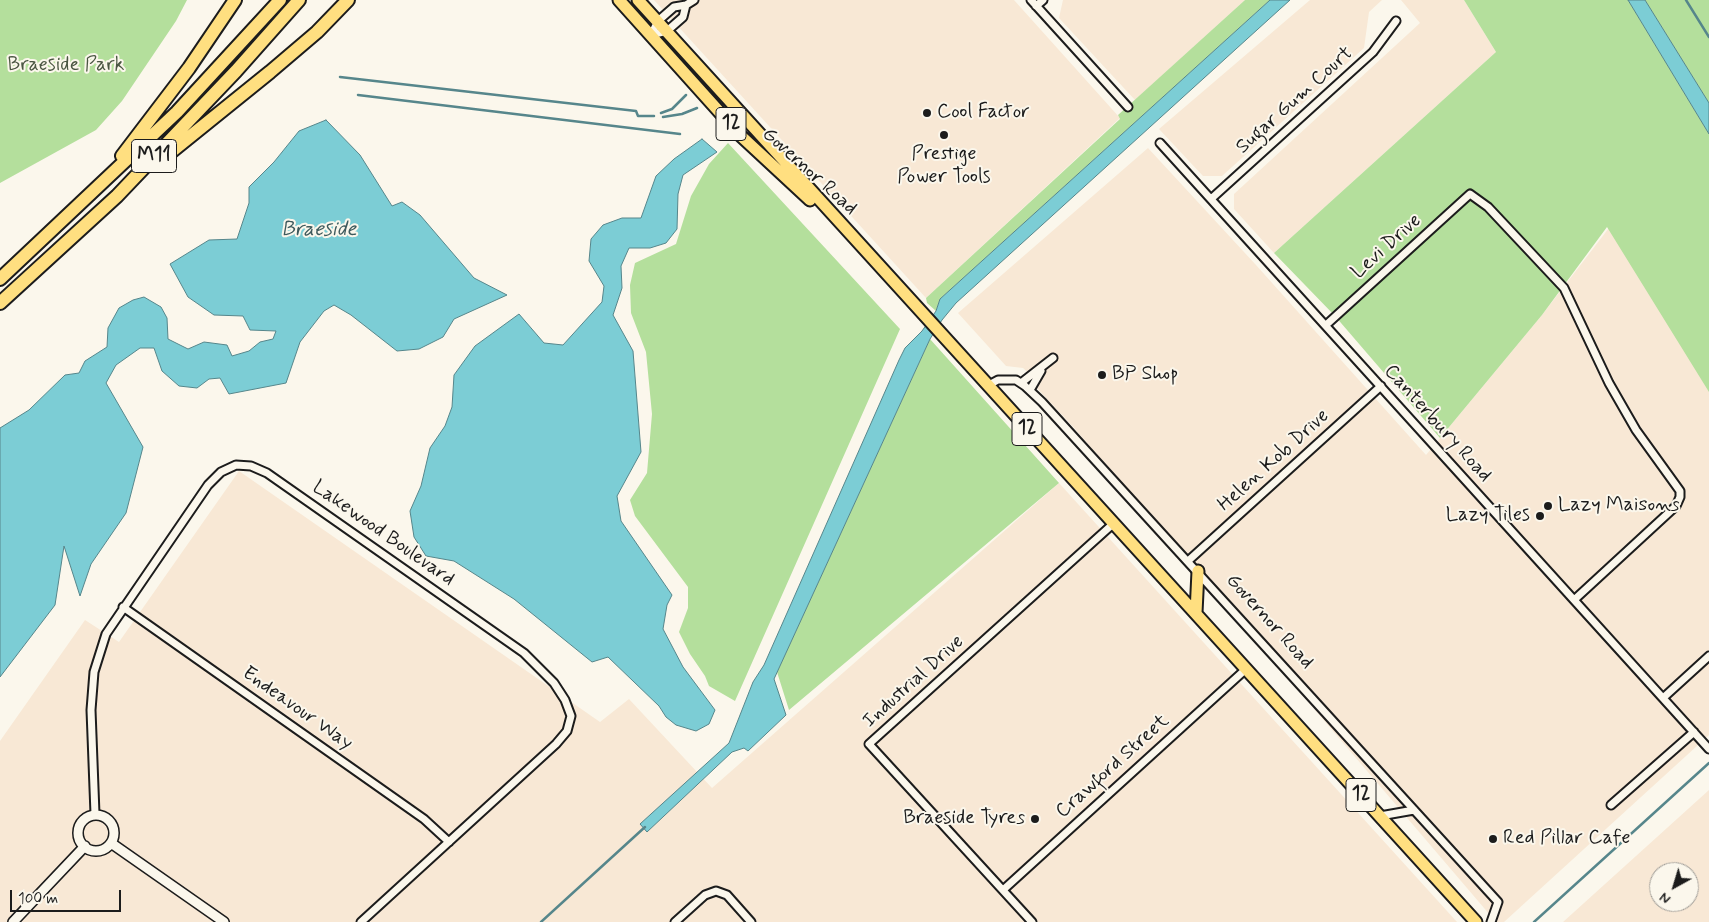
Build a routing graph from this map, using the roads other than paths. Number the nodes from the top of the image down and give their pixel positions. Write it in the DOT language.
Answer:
graph roads {
  1 [pos="235,0"];
  2 [pos="280,0"];
  3 [pos="299,0"];
  4 [pos="348,0"];
  5 [pos="619,0"];
  6 [pos="638,0"];
  7 [pos="1031,0"];
  8 [pos="1043,0"];
  9 [pos="688,2"];
  10 [pos="1036,6"];
  11 [pos="658,22"];
  12 [pos="1396,22"];
  13 [pos="666,31"];
  14 [pos="652,35"];
  15 [pos="1128,107"];
  16 [pos="1160,143"];
  17 [pos="103,182"];
  18 [pos="116,196"];
  19 [pos="1211,199"];
  20 [pos="853,237"];
  21 [pos="0,279"];
  22 [pos="0,303"];
  23 [pos="1326,325"];
  24 [pos="1053,358"];
  25 [pos="1043,368"];
  26 [pos="1021,383"];
  27 [pos="987,386"];
  28 [pos="1380,386"];
  29 [pos="1030,390"];
  30 [pos="1114,523"];
  31 [pos="1188,561"];
  32 [pos="1198,571"];
  33 [pos="1574,600"];
  34 [pos="123,607"];
  35 [pos="1196,614"];
  36 [pos="1709,656"];
  37 [pos="1246,669"];
  38 [pos="1663,698"];
  39 [pos="1694,732"];
  40 [pos="1709,749"];
  41 [pos="1611,805"];
  42 [pos="1414,810"];
  43 [pos="95,814"];
  44 [pos="1380,816"];
  45 [pos="449,842"];
  46 [pos="110,843"];
  47 [pos="85,846"];
  48 [pos="1003,890"];
  49 [pos="13,922"];
  50 [pos="224,922"];
  51 [pos="361,922"];
  52 [pos="675,922"];
  53 [pos="751,922"];
  54 [pos="1032,922"];
  55 [pos="1476,922"];
  56 [pos="1491,922"];
  1 -- 17 [label="highway"];
  2 -- 17 [label="highway, M11"];
  3 -- 18 [label="highway, M11"];
  4 -- 18 [label="highway"];
  5 -- 14 [label="main road, Governor Road / 12"];
  6 -- 11 [label="main road, Governor Road / 12"];
  7 -- 10 [label="street"];
  8 -- 10 [label="street"];
  9 -- 11 [label="street"];
  9 -- 13 [label="street"];
  10 -- 15 [label="street"];
  11 -- 13 [label="main road, Governor Road / 12"];
  11 -- 14 [label="street"];
  12 -- 19 [label="street, Sugar Gum Court"];
  13 -- 14 [label="street"];
  13 -- 20 [label="main road, Governor Road / 12"];
  14 -- 20 [label="main road, Governor Road / 12"];
  16 -- 19 [label="street, Canterbury Road"];
  17 -- 21 [label="highway, M11"];
  18 -- 22 [label="highway, M11"];
  19 -- 23 [label="street, Canterbury Road"];
  20 -- 27 [label="main road, Governor Road / 12"];
  23 -- 28 [label="street, Canterbury Road"];
  23 -- 33 [label="street, Levi Drive"];
  24 -- 25 [label="street"];
  25 -- 26 [label="street"];
  25 -- 29 [label="street"];
  26 -- 27 [label="street"];
  26 -- 29 [label="street, Governor Road"];
  27 -- 30 [label="main road, Governor Road / 12"];
  28 -- 31 [label="street, Helen Kob Drive"];
  28 -- 33 [label="street, Canterbury Road"];
  29 -- 31 [label="street, Governor Road"];
  30 -- 35 [label="main road, Governor Road / 12"];
  30 -- 48 [label="street, Industrial Drive"];
  31 -- 32 [label="street, Governor Road"];
  32 -- 35 [label="main road"];
  32 -- 42 [label="street, Governor Road"];
  33 -- 38 [label="street, Canterbury Road"];
  34 -- 43 [label="street, Lakewood Boulevard"];
  34 -- 45 [label="street, Endeavour Way"];
  34 -- 45 [label="street, Lakewood Boulevard"];
  35 -- 37 [label="main road, Governor Road / 12"];
  36 -- 38 [label="street"];
  37 -- 44 [label="main road, Governor Road / 12"];
  37 -- 48 [label="street, Crawford Street"];
  38 -- 39 [label="street, Canterbury Road"];
  39 -- 40 [label="street, Canterbury Road"];
  39 -- 41 [label="street"];
  42 -- 44 [label="street"];
  42 -- 56 [label="street, Governor Road"];
  43 -- 46 [label="street"];
  43 -- 47 [label="street"];
  44 -- 55 [label="main road, Governor Road / 12"];
  45 -- 51 [label="street, Lakewood Boulevard"];
  46 -- 47 [label="street"];
  46 -- 50 [label="street"];
  47 -- 49 [label="street"];
  48 -- 54 [label="street, Industrial Drive"];
  52 -- 53 [label="street"];
}
